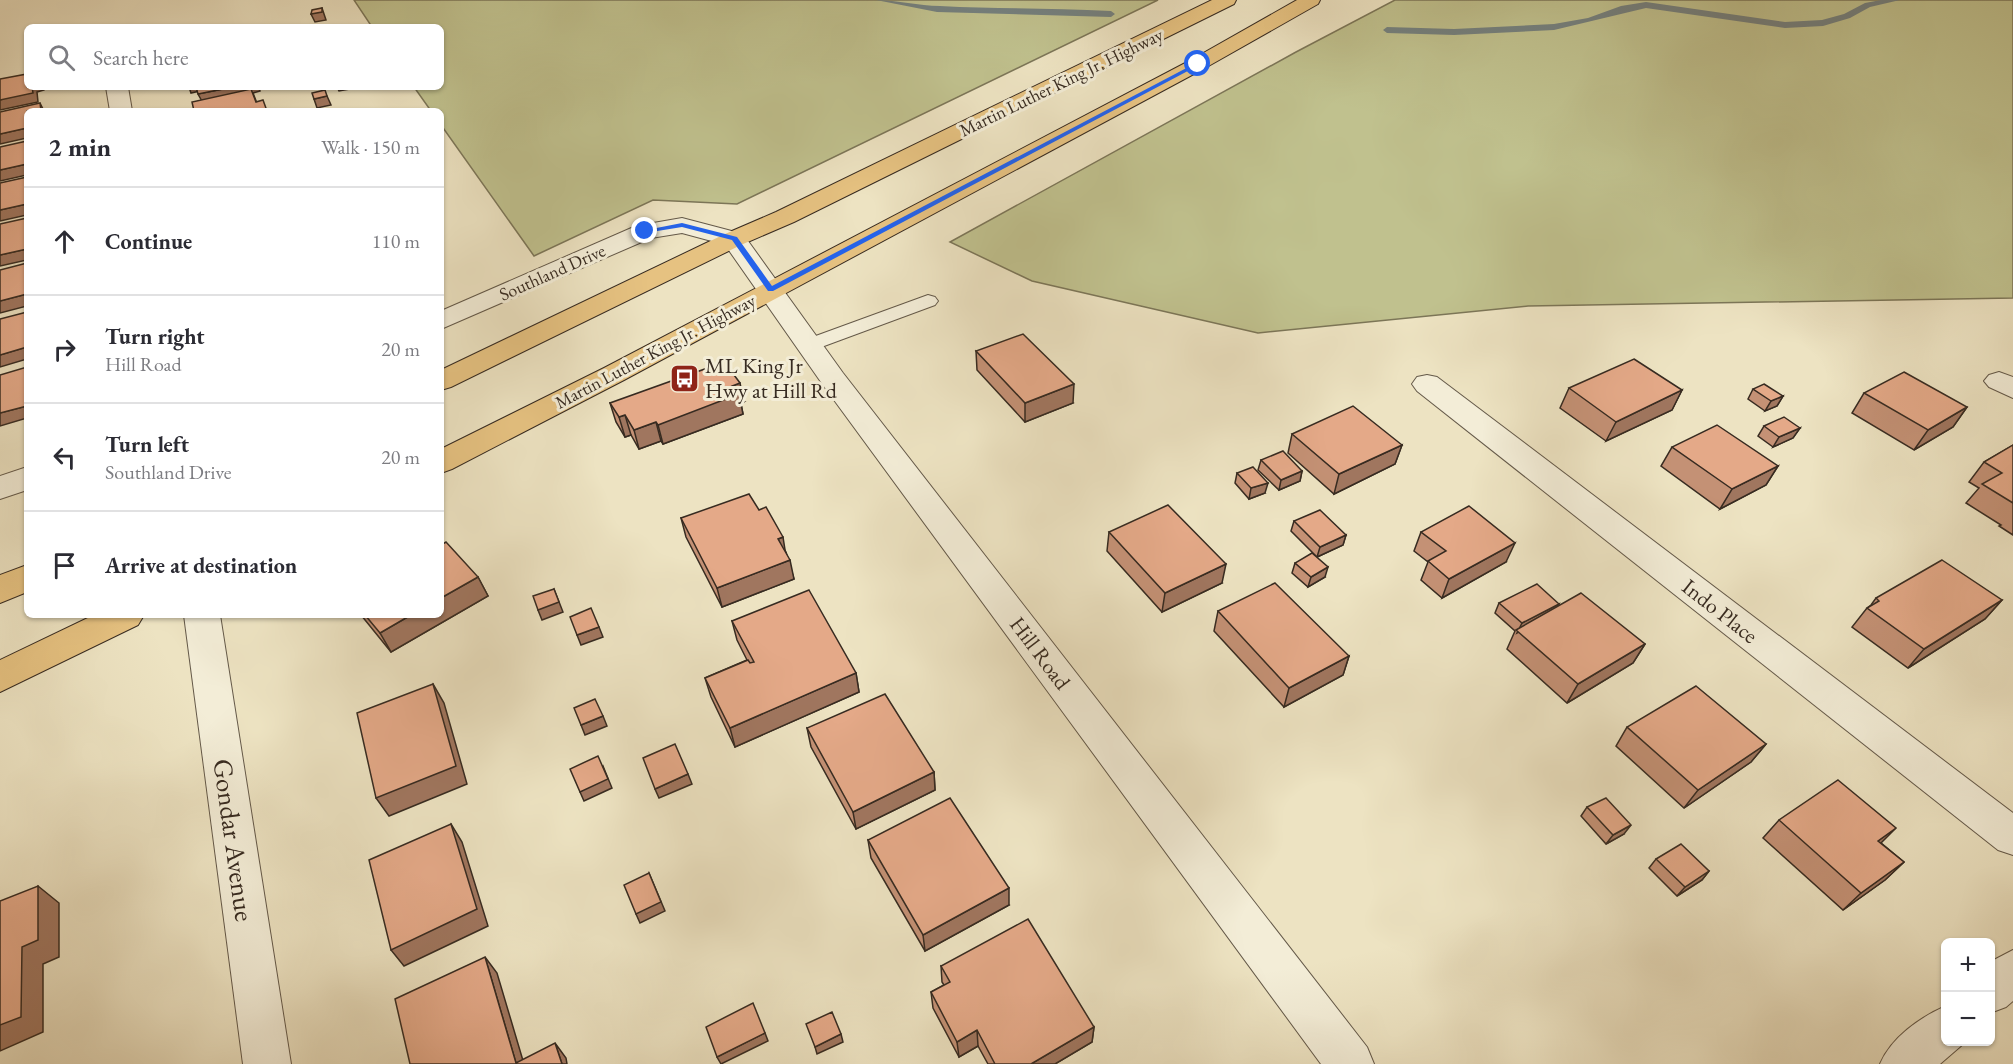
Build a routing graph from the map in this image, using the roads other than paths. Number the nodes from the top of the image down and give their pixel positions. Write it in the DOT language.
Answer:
graph roads {
  1 [pos="1227,0"];
  2 [pos="1311,0"];
  3 [pos="118,90"];
  4 [pos="120,108"];
  5 [pos="734,238"];
  6 [pos="771,290"];
  7 [pos="928,301"];
  8 [pos="444,320"];
  9 [pos="809,345"];
  10 [pos="444,380"];
  11 [pos="1427,384"];
  12 [pos="444,460"];
  13 [pos="24,479"];
  14 [pos="0,488"];
  15 [pos="24,579"];
  16 [pos="0,590"];
  17 [pos="120,618"];
  18 [pos="202,618"];
  19 [pos="0,677"];
  20 [pos="2013,837"];
  21 [pos="2013,972"];
  22 [pos="1995,987"];
  23 [pos="1941,1033"];
  24 [pos="267,1064"];
  25 [pos="1350,1064"];
  26 [pos="1904,1064"];
  1 -- 5 [label="main road, Martin Luther King Jr. Highway"];
  2 -- 6 [label="main road, Martin Luther King Jr. Highway"];
  3 -- 4 [label="street"];
  5 -- 6 [label="street, Hill Road"];
  5 -- 8 [label="street, Southland Drive"];
  5 -- 10 [label="main road, Martin Luther King Jr. Highway"];
  6 -- 9 [label="street, Hill Road"];
  6 -- 12 [label="main road, Martin Luther King Jr. Highway"];
  7 -- 9 [label="lane"];
  9 -- 25 [label="street, Hill Road"];
  11 -- 20 [label="street, Indo Place"];
  13 -- 14 [label="street"];
  15 -- 16 [label="main road"];
  17 -- 19 [label="main road"];
  18 -- 24 [label="street, Gondar Avenue"];
  21 -- 22 [label="street"];
  23 -- 26 [label="street"];
}
